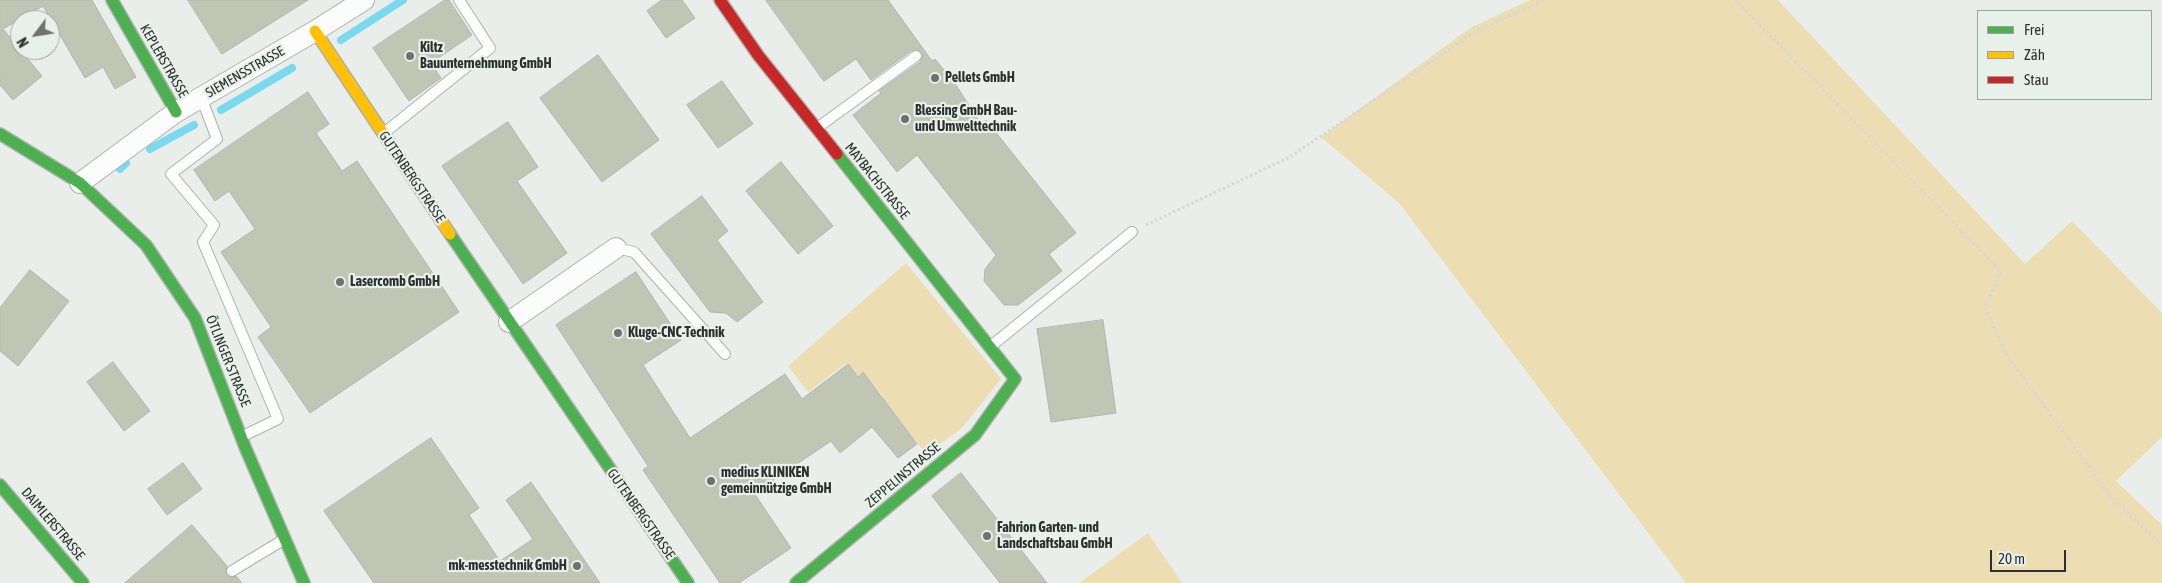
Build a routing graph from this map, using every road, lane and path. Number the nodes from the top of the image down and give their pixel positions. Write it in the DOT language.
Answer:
graph roads {
  1 [pos="112,0"];
  2 [pos="364,0"];
  3 [pos="459,0"];
  4 [pos="720,0"];
  5 [pos="1544,0"];
  6 [pos="1735,0"];
  7 [pos="315,31"];
  8 [pos="916,56"];
  9 [pos="201,97"];
  10 [pos="176,112"];
  11 [pos="816,129"];
  12 [pos="0,134"];
  13 [pos="384,134"];
  14 [pos="80,183"];
  15 [pos="1132,232"];
  16 [pos="616,248"];
  17 [pos="509,322"];
  18 [pos="991,346"];
  19 [pos="725,354"];
  20 [pos="1015,378"];
  21 [pos="241,436"];
  22 [pos="0,485"];
  23 [pos="284,540"];
  24 [pos="2162,545"];
  25 [pos="232,571"];
  26 [pos="83,583"];
  27 [pos="304,583"];
  28 [pos="688,583"];
  29 [pos="796,583"];
  1 -- 10 [label="street, KEPLERSTRASSE"];
  2 -- 7 [label="street, SIEMENSSTRASSE"];
  3 -- 13 [label="lane"];
  4 -- 11 [label="street, MAYBACHSTRASSE"];
  5 -- 15 [label="path"];
  6 -- 24 [label="path"];
  7 -- 9 [label="street, SIEMENSSTRASSE"];
  7 -- 13 [label="street, GUTENBERGSTRASSE"];
  8 -- 11 [label="lane"];
  9 -- 10 [label="street, SIEMENSSTRASSE"];
  9 -- 21 [label="lane"];
  10 -- 14 [label="street, SIEMENSSTRASSE"];
  11 -- 18 [label="street, MAYBACHSTRASSE"];
  12 -- 14 [label="street, ÖTLINGER STRASSE"];
  13 -- 17 [label="street, GUTENBERGSTRASSE"];
  14 -- 21 [label="street, ÖTLINGER STRASSE"];
  15 -- 18 [label="lane"];
  16 -- 17 [label="street"];
  16 -- 19 [label="lane"];
  17 -- 28 [label="street, GUTENBERGSTRASSE"];
  18 -- 20 [label="street, MAYBACHSTRASSE"];
  20 -- 29 [label="street, ZEPPELINSTRASSE"];
  21 -- 23 [label="street, ÖTLINGER STRASSE"];
  22 -- 26 [label="street, DAIMLERSTRASSE"];
  23 -- 25 [label="lane"];
  23 -- 27 [label="street, ÖTLINGER STRASSE"];
}
